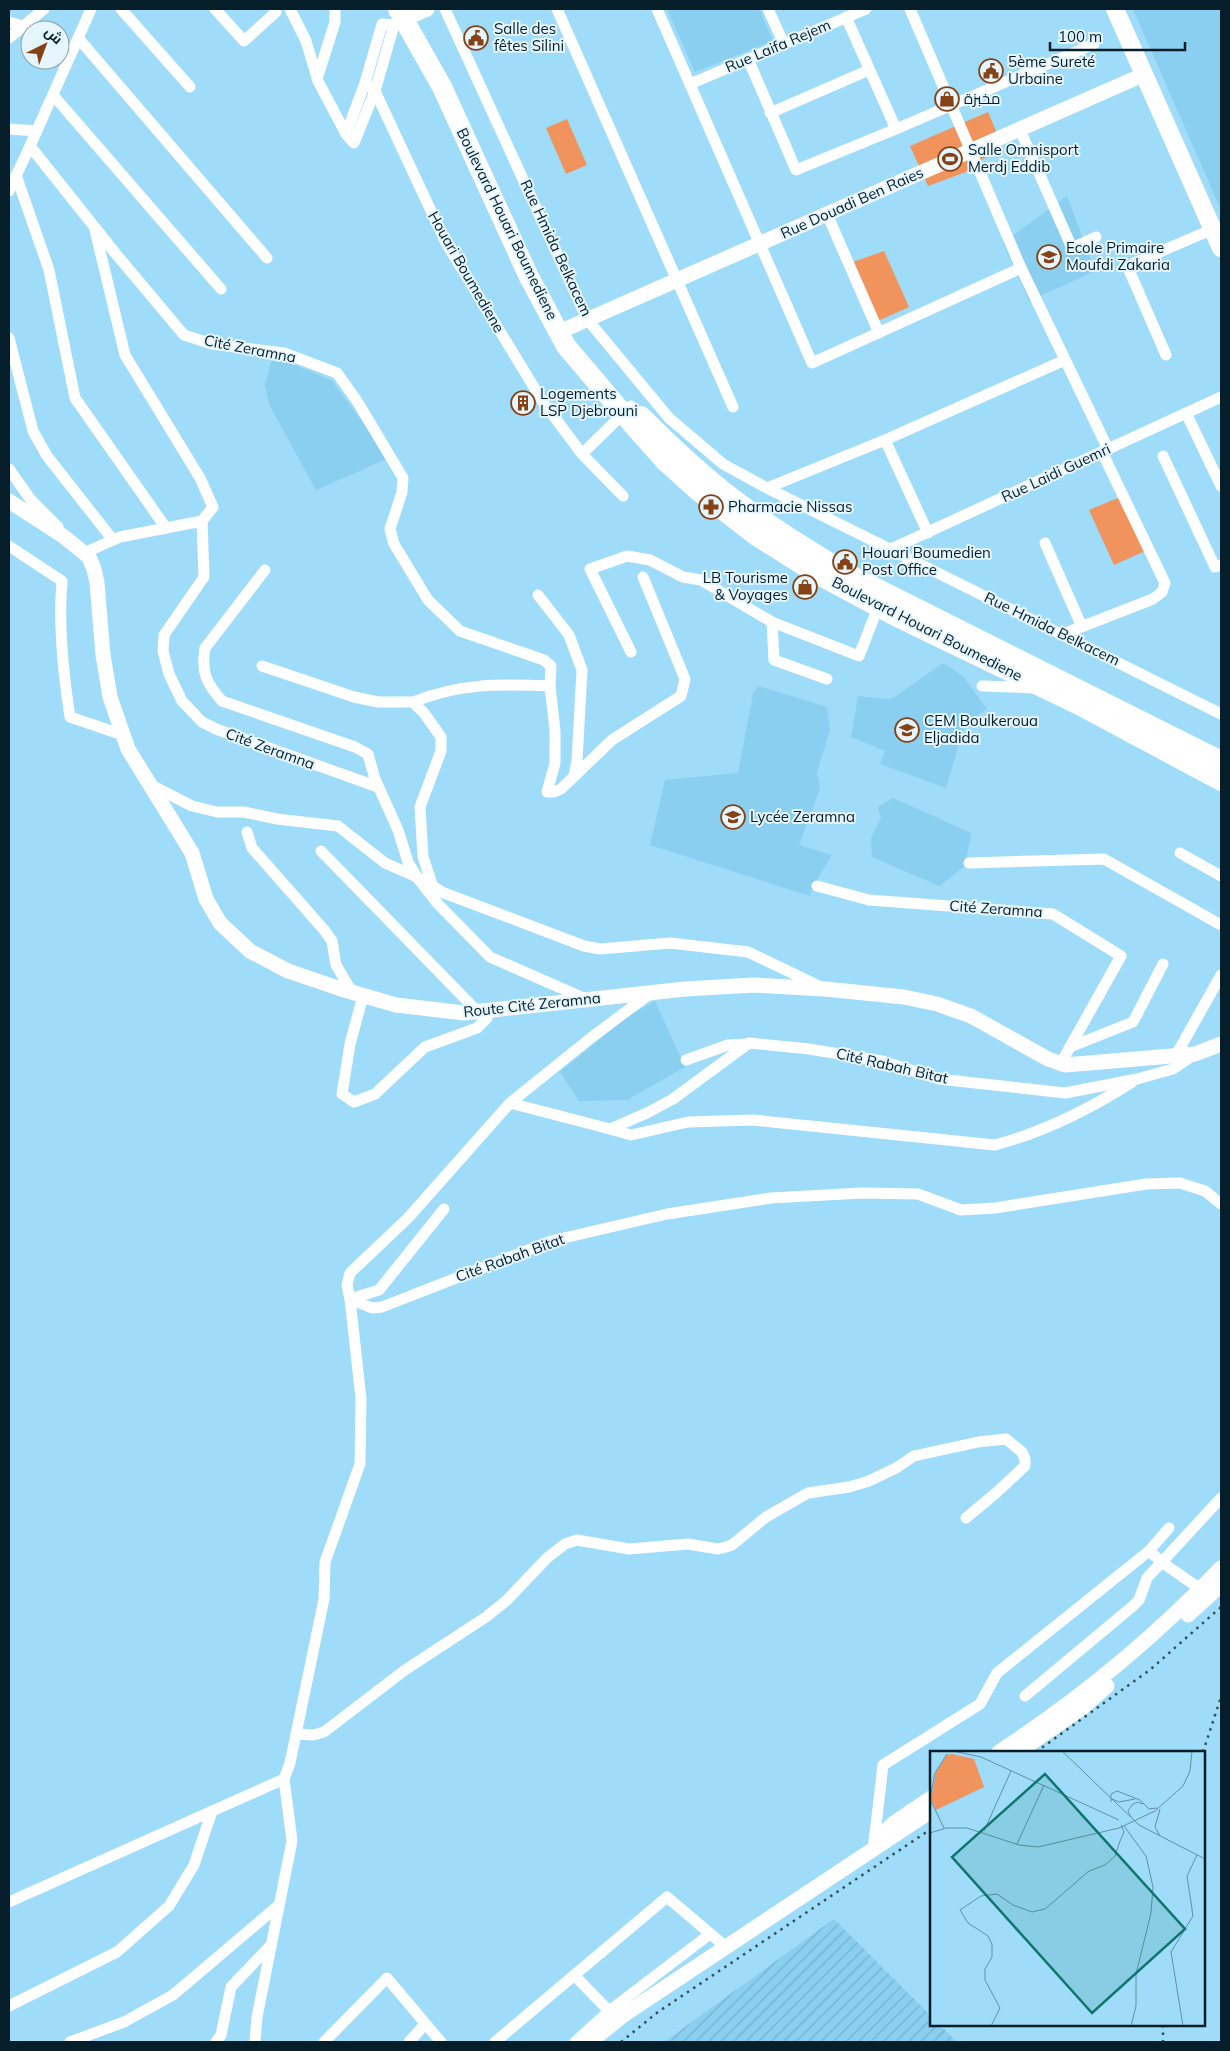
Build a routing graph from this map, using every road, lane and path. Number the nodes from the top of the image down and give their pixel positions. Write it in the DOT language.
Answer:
graph roads {
  1 [pos="44,9"];
  2 [pos="91,9"];
  3 [pos="121,9"];
  4 [pos="215,9"];
  5 [pos="274,9"];
  6 [pos="290,9"];
  7 [pos="335,9"];
  8 [pos="445,9"];
  9 [pos="557,9"];
  10 [pos="657,9"];
  11 [pos="768,9"];
  12 [pos="866,9"];
  13 [pos="910,9"];
  14 [pos="1115,9"];
  15 [pos="408,14"];
  16 [pos="846,17"];
  17 [pos="30,20"];
  18 [pos="20,29"];
  19 [pos="9,38"];
  20 [pos="79,39"];
  21 [pos="784,44"];
  22 [pos="1094,44"];
  23 [pos="748,59"];
  24 [pos="869,70"];
  25 [pos="1145,74"];
  26 [pos="317,79"];
  27 [pos="365,83"];
  28 [pos="690,84"];
  29 [pos="190,87"];
  30 [pos="375,90"];
  31 [pos="53,95"];
  32 [pos="951,106"];
  33 [pos="770,113"];
  34 [pos="9,128"];
  35 [pos="896,129"];
  36 [pos="1020,130"];
  37 [pos="37,131"];
  38 [pos="346,134"];
  39 [pos="30,146"];
  40 [pos="971,151"];
  41 [pos="16,176"];
  42 [pos="9,191"];
  43 [pos="827,214"];
  44 [pos="94,225"];
  45 [pos="1213,229"];
  46 [pos="1096,237"];
  47 [pos="760,243"];
  48 [pos="1221,248"];
  49 [pos="267,258"];
  50 [pos="1021,268"];
  51 [pos="677,279"];
  52 [pos="221,288"];
  53 [pos="587,319"];
  54 [pos="563,330"];
  55 [pos="879,333"];
  56 [pos="9,338"];
  57 [pos="1166,355"];
  58 [pos="1065,360"];
  59 [pos="1221,397"];
  60 [pos="733,407"];
  61 [pos="627,410"];
  62 [pos="1186,413"];
  63 [pos="885,440"];
  64 [pos="1105,450"];
  65 [pos="582,454"];
  66 [pos="1163,456"];
  67 [pos="9,469"];
  68 [pos="1221,486"];
  69 [pos="767,488"];
  70 [pos="622,496"];
  71 [pos="9,502"];
  72 [pos="202,521"];
  73 [pos="166,528"];
  74 [pos="928,533"];
  75 [pos="113,540"];
  76 [pos="1045,543"];
  77 [pos="9,546"];
  78 [pos="892,549"];
  79 [pos="84,552"];
  80 [pos="1221,565"];
  81 [pos="265,570"];
  82 [pos="643,577"];
  83 [pos="538,595"];
  84 [pos="878,607"];
  85 [pos="772,622"];
  86 [pos="1082,627"];
  87 [pos="1064,634"];
  88 [pos="631,652"];
  89 [pos="262,666"];
  90 [pos="827,680"];
  91 [pos="550,686"];
  92 [pos="982,686"];
  93 [pos="1057,686"];
  94 [pos="413,702"];
  95 [pos="1221,714"];
  96 [pos="123,735"];
  97 [pos="1221,751"];
  98 [pos="1221,761"];
  99 [pos="574,776"];
  100 [pos="1221,781"];
  101 [pos="151,785"];
  102 [pos="378,788"];
  103 [pos="247,832"];
  104 [pos="321,851"];
  105 [pos="1180,853"];
  106 [pos="969,863"];
  107 [pos="1221,876"];
  108 [pos="418,877"];
  109 [pos="433,886"];
  110 [pos="817,886"];
  111 [pos="1221,925"];
  112 [pos="1163,964"];
  113 [pos="1221,975"];
  114 [pos="825,989"];
  115 [pos="652,992"];
  116 [pos="358,994"];
  117 [pos="587,1000"];
  118 [pos="483,1011"];
  119 [pos="748,1044"];
  120 [pos="1221,1044"];
  121 [pos="1070,1047"];
  122 [pos="1195,1054"];
  123 [pos="1174,1057"];
  124 [pos="686,1060"];
  125 [pos="1061,1063"];
  126 [pos="1137,1079"];
  127 [pos="510,1103"];
  128 [pos="610,1129"];
  129 [pos="1221,1204"];
  130 [pos="444,1210"];
  131 [pos="350,1299"];
  132 [pos="1221,1498"];
  133 [pos="966,1518"];
  134 [pos="1169,1528"];
  135 [pos="1149,1551"];
  136 [pos="1163,1563"];
  137 [pos="1221,1568"];
  138 [pos="1221,1585"];
  139 [pos="1205,1592"];
  140 [pos="1025,1696"];
  141 [pos="296,1734"];
  142 [pos="1000,1751"];
  143 [pos="1019,1751"];
  144 [pos="284,1779"];
  145 [pos="930,1799"];
  146 [pos="212,1811"];
  147 [pos="930,1812"];
  148 [pos="874,1842"];
  149 [pos="846,1869"];
  150 [pos="9,1902"];
  151 [pos="279,1905"];
  152 [pos="710,1934"];
  153 [pos="272,1944"];
  154 [pos="726,1947"];
  155 [pos="574,1975"];
  156 [pos="9,2006"];
  157 [pos="609,2011"];
  158 [pos="425,2024"];
  159 [pos="70,2042"];
  160 [pos="216,2042"];
  161 [pos="255,2042"];
  162 [pos="324,2042"];
  163 [pos="408,2042"];
  164 [pos="441,2042"];
  165 [pos="495,2042"];
  166 [pos="575,2042"];
  167 [pos="590,2042"];
  1 -- 17 [label="street"];
  2 -- 20 [label="street"];
  3 -- 29 [label="street"];
  4 -- 5 [label="street"];
  6 -- 26 [label="street"];
  7 -- 26 [label="street"];
  8 -- 53 [label="street, Rue Hmida Belkacem"];
  9 -- 51 [label="street"];
  10 -- 28 [label="street"];
  11 -- 21 [label="street"];
  12 -- 16 [label="street, Rue Laifa Rejem"];
  13 -- 32 [label="street"];
  14 -- 25 [label="main road"];
  15 -- 27 [label="street"];
  15 -- 30 [label="street"];
  15 -- 54 [label="highway, Boulevard Houari Boumediene"];
  16 -- 21 [label="street, Rue Laifa Rejem"];
  16 -- 24 [label="street"];
  18 -- 19 [label="street"];
  20 -- 31 [label="street"];
  20 -- 49 [label="street"];
  21 -- 23 [label="street, Rue Laifa Rejem"];
  22 -- 32 [label="street"];
  23 -- 28 [label="street, Rue Laifa Rejem"];
  23 -- 33 [label="street"];
  24 -- 33 [label="street"];
  24 -- 35 [label="street"];
  25 -- 36 [label="street, Rue Douadi Ben Raies"];
  25 -- 45 [label="main road"];
  26 -- 38 [label="street"];
  27 -- 30 [label="street"];
  27 -- 38 [label="street"];
  28 -- 47 [label="street"];
  30 -- 38 [label="street"];
  30 -- 65 [label="street, Houari Boumediene"];
  31 -- 37 [label="street"];
  31 -- 52 [label="street"];
  32 -- 35 [label="street"];
  32 -- 40 [label="street"];
  33 -- 35 [label="street"];
  34 -- 37 [label="street"];
  36 -- 40 [label="street, Rue Douadi Ben Raies"];
  36 -- 46 [label="street"];
  37 -- 39 [label="street"];
  39 -- 41 [label="street"];
  39 -- 44 [label="street, Cité Zeramna"];
  40 -- 43 [label="street, Rue Douadi Ben Raies"];
  40 -- 50 [label="street"];
  41 -- 42 [label="street"];
  41 -- 73 [label="street"];
  43 -- 47 [label="street, Rue Douadi Ben Raies"];
  43 -- 55 [label="street"];
  44 -- 72 [label="street"];
  44 -- 91 [label="street, Cité Zeramna"];
  45 -- 48 [label="main road"];
  45 -- 57 [label="street"];
  47 -- 51 [label="street, Rue Douadi Ben Raies"];
  47 -- 55 [label="street"];
  50 -- 55 [label="street"];
  50 -- 58 [label="street"];
  51 -- 53 [label="street, Rue Douadi Ben Raies"];
  51 -- 60 [label="street"];
  53 -- 54 [label="street, Rue Douadi Ben Raies"];
  53 -- 69 [label="street, Rue Hmida Belkacem"];
  54 -- 61 [label="highway, Boulevard Houari Boumediene"];
  56 -- 75 [label="street"];
  58 -- 63 [label="street"];
  58 -- 64 [label="street"];
  59 -- 62 [label="street, Rue Laidi Guemri"];
  61 -- 65 [label="street"];
  61 -- 84 [label="highway, Boulevard Houari Boumediene"];
  61 -- 93 [label="highway, Boulevard Houari Boumediene"];
  62 -- 64 [label="street, Rue Laidi Guemri"];
  62 -- 68 [label="street"];
  63 -- 69 [label="street"];
  63 -- 74 [label="street"];
  64 -- 74 [label="street, Rue Laidi Guemri"];
  64 -- 86 [label="street"];
  65 -- 70 [label="street, Houari Boumediene"];
  66 -- 80 [label="street"];
  67 -- 79 [label="street"];
  69 -- 78 [label="street, Rue Hmida Belkacem"];
  71 -- 79 [label="street, Route Cité Zeramna"];
  72 -- 73 [label="street"];
  72 -- 102 [label="street, Cité Zeramna"];
  73 -- 75 [label="street"];
  74 -- 78 [label="street, Rue Laidi Guemri"];
  75 -- 79 [label="street"];
  76 -- 86 [label="street"];
  77 -- 96 [label="street"];
  78 -- 87 [label="street, Rue Hmida Belkacem"];
  79 -- 96 [label="street, Route Cité Zeramna"];
  81 -- 102 [label="street, Cité Zeramna"];
  82 -- 99 [label="street, Cité Zeramna"];
  83 -- 99 [label="street"];
  84 -- 85 [label="street"];
  84 -- 93 [label="highway, Boulevard Houari Boumediene"];
  85 -- 88 [label="street"];
  85 -- 90 [label="street"];
  86 -- 87 [label="street"];
  87 -- 95 [label="street, Rue Hmida Belkacem"];
  89 -- 94 [label="street"];
  91 -- 94 [label="street"];
  91 -- 99 [label="street, Cité Zeramna"];
  92 -- 93 [label="street"];
  93 -- 97 [label="highway"];
  93 -- 98 [label="highway, Boulevard Houari Boumediene"];
  93 -- 100 [label="highway, Boulevard Houari Boumediene"];
  94 -- 109 [label="street"];
  96 -- 101 [label="street, Route Cité Zeramna"];
  101 -- 108 [label="street"];
  101 -- 116 [label="street, Route Cité Zeramna"];
  102 -- 108 [label="street, Cité Zeramna"];
  103 -- 116 [label="street"];
  104 -- 118 [label="street"];
  105 -- 107 [label="street"];
  106 -- 111 [label="street"];
  108 -- 109 [label="street, Cité Zeramna"];
  108 -- 117 [label="street, Cité Zeramna"];
  109 -- 114 [label="street, Cité Zeramna"];
  110 -- 121 [label="street, Cité Zeramna"];
  112 -- 121 [label="street"];
  113 -- 123 [label="street"];
  114 -- 115 [label="street, Route Cité Zeramna"];
  114 -- 125 [label="street, Route Cité Zeramna"];
  115 -- 117 [label="street, Route Cité Zeramna"];
  115 -- 127 [label="street"];
  116 -- 118 [label="street, Route Cité Zeramna"];
  116 -- 118 [label="street"];
  117 -- 118 [label="street, Route Cité Zeramna"];
  119 -- 124 [label="street, Cité Rabah Bitat"];
  119 -- 126 [label="street, Cité Rabah Bitat"];
  119 -- 128 [label="street"];
  120 -- 122 [label="street, Route Cité Zeramna"];
  121 -- 125 [label="street, Cité Zeramna"];
  122 -- 123 [label="street, Route Cité Zeramna"];
  122 -- 126 [label="street, Cité Rabah Bitat"];
  123 -- 125 [label="street, Route Cité Zeramna"];
  126 -- 128 [label="street, Cité Rabah Bitat"];
  127 -- 128 [label="street, Cité Rabah Bitat"];
  127 -- 131 [label="street"];
  129 -- 131 [label="street, Cité Rabah Bitat"];
  130 -- 131 [label="street"];
  131 -- 141 [label="street"];
  132 -- 136 [label="street"];
  133 -- 141 [label="street"];
  134 -- 135 [label="street"];
  135 -- 136 [label="street"];
  135 -- 148 [label="street"];
  136 -- 139 [label="street"];
  136 -- 140 [label="street"];
  137 -- 139 [label="street"];
  138 -- 139 [label="street"];
  139 -- 142 [label="street"];
  139 -- 143 [label="street"];
  141 -- 144 [label="street"];
  144 -- 146 [label="street"];
  144 -- 151 [label="street"];
  145 -- 148 [label="street"];
  146 -- 150 [label="street"];
  146 -- 156 [label="street"];
  147 -- 149 [label="street"];
  148 -- 149 [label="street"];
  149 -- 154 [label="street"];
  151 -- 153 [label="street"];
  151 -- 159 [label="street"];
  152 -- 154 [label="street"];
  152 -- 155 [label="street"];
  152 -- 157 [label="street"];
  153 -- 160 [label="street"];
  153 -- 161 [label="street"];
  154 -- 167 [label="street"];
  155 -- 157 [label="street"];
  155 -- 165 [label="street"];
  157 -- 166 [label="street"];
  158 -- 162 [label="street"];
  158 -- 163 [label="street"];
  158 -- 164 [label="street"];
}
